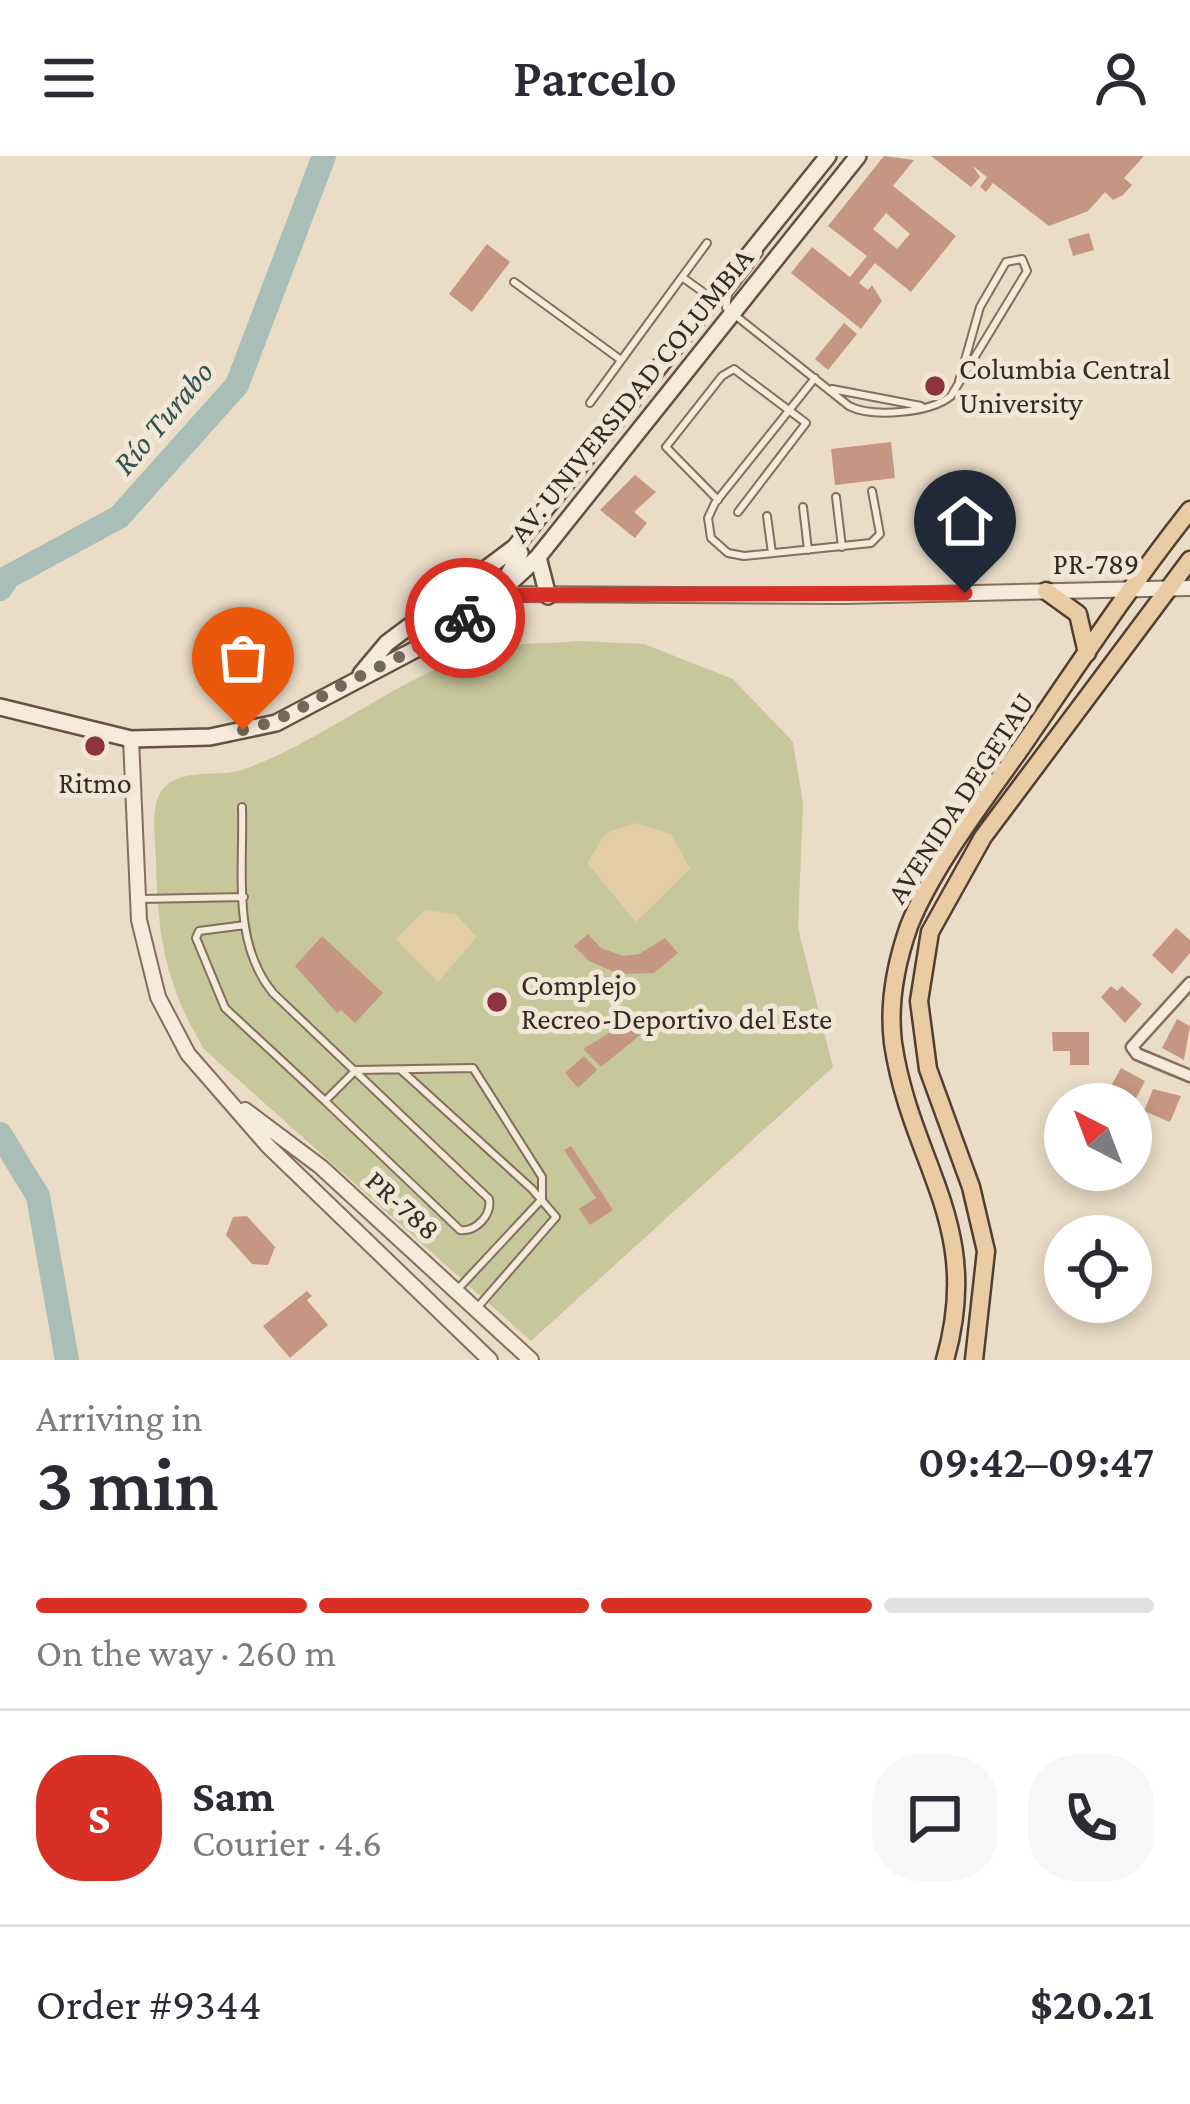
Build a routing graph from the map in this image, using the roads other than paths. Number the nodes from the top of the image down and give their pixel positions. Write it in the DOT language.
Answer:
graph roads {
  1 [pos="828,156"];
  2 [pos="858,156"];
  3 [pos="772,226"];
  4 [pos="706,243"];
  5 [pos="682,277"];
  6 [pos="514,282"];
  7 [pos="713,299"];
  8 [pos="732,314"];
  9 [pos="621,360"];
  10 [pos="814,379"];
  11 [pos="959,381"];
  12 [pos="830,389"];
  13 [pos="590,403"];
  14 [pos="921,406"];
  15 [pos="790,409"];
  16 [pos="597,445"];
  17 [pos="872,491"];
  18 [pos="836,497"];
  19 [pos="718,500"];
  20 [pos="803,507"];
  21 [pos="1190,510"];
  22 [pos="738,512"];
  23 [pos="767,516"];
  24 [pos="842,547"];
  25 [pos="808,550"];
  26 [pos="772,553"];
  27 [pos="538,557"];
  28 [pos="1190,560"];
  29 [pos="1190,588"];
  30 [pos="1127,589"];
  31 [pos="1046,591"];
  32 [pos="1167,592"];
  33 [pos="498,595"];
  34 [pos="548,596"];
  35 [pos="410,627"];
  36 [pos="1087,653"];
  37 [pos="359,676"];
  38 [pos="0,707"];
  39 [pos="131,739"];
  40 [pos="242,807"];
  41 [pos="244,897"];
  42 [pos="137,899"];
  43 [pos="245,925"];
  44 [pos="1190,982"];
  45 [pos="398,1067"];
  46 [pos="356,1070"];
  47 [pos="1190,1076"];
  48 [pos="231,1101"];
  49 [pos="325,1101"];
  50 [pos="542,1199"];
  51 [pos="457,1291"];
  52 [pos="476,1309"];
  53 [pos="437,1311"];
  54 [pos="457,1329"];
  55 [pos="490,1360"];
  56 [pos="531,1360"];
  57 [pos="945,1360"];
  58 [pos="974,1360"];
  1 -- 3 [label="main road, AV. UNIVERSIDAD COLUMBIA"];
  2 -- 8 [label="main road, AV. UNIVERSIDAD COLUMBIA"];
  3 -- 7 [label="main road, AV. UNIVERSIDAD COLUMBIA"];
  3 -- 8 [label="lane"];
  4 -- 5 [label="lane"];
  5 -- 7 [label="lane"];
  5 -- 9 [label="lane"];
  6 -- 9 [label="lane"];
  7 -- 8 [label="main road"];
  7 -- 16 [label="main road, AV. UNIVERSIDAD COLUMBIA"];
  8 -- 10 [label="lane"];
  8 -- 27 [label="main road, AV. UNIVERSIDAD COLUMBIA"];
  9 -- 13 [label="lane"];
  10 -- 12 [label="lane"];
  10 -- 15 [label="lane"];
  11 -- 11 [label="lane"];
  11 -- 14 [label="lane"];
  12 -- 14 [label="lane"];
  12 -- 14 [label="lane"];
  15 -- 19 [label="lane"];
  15 -- 19 [label="lane"];
  15 -- 22 [label="lane"];
  16 -- 33 [label="main road"];
  16 -- 35 [label="main road, AV. UNIVERSIDAD COLUMBIA"];
  17 -- 24 [label="lane"];
  18 -- 24 [label="lane"];
  19 -- 26 [label="lane"];
  20 -- 25 [label="lane"];
  21 -- 30 [label="main road, AVENIDA DEGETAU"];
  23 -- 26 [label="lane"];
  24 -- 25 [label="lane"];
  25 -- 26 [label="lane"];
  27 -- 33 [label="main road, AV. UNIVERSIDAD COLUMBIA"];
  27 -- 34 [label="main road"];
  28 -- 32 [label="main road, AVENIDA DEGETAU"];
  29 -- 32 [label="street, PR-789 / PR-789"];
  30 -- 31 [label="street, PR-789 / PR-789"];
  30 -- 32 [label="street, PR-789 / PR-789"];
  30 -- 36 [label="main road, AVENIDA DEGETAU"];
  31 -- 34 [label="street, PR-789 / PR-789"];
  31 -- 36 [label="main road"];
  32 -- 58 [label="main road, AVENIDA DEGETAU"];
  33 -- 34 [label="street, PR-789 / PR-789"];
  33 -- 35 [label="main road"];
  33 -- 37 [label="main road, AV. UNIVERSIDAD COLUMBIA"];
  35 -- 37 [label="main road, AV. UNIVERSIDAD COLUMBIA"];
  36 -- 57 [label="main road, AVENIDA DEGETAU"];
  37 -- 39 [label="main road, AV. UNIVERSIDAD COLUMBIA"];
  38 -- 39 [label="main road, AV. UNIVERSIDAD COLUMBIA"];
  39 -- 42 [label="street, PR-788 / PR-788"];
  40 -- 41 [label="lane"];
  41 -- 42 [label="lane"];
  41 -- 43 [label="lane"];
  42 -- 48 [label="street, PR-788 / PR-788"];
  43 -- 46 [label="lane"];
  43 -- 49 [label="lane"];
  44 -- 47 [label="street"];
  45 -- 46 [label="lane"];
  45 -- 50 [label="lane"];
  45 -- 50 [label="lane"];
  46 -- 49 [label="lane"];
  46 -- 49 [label="lane"];
  48 -- 51 [label="street, PR-788 / PR-788"];
  48 -- 53 [label="street, PR-788 / PR-788"];
  50 -- 51 [label="lane"];
  50 -- 52 [label="lane"];
  51 -- 52 [label="street, PR-788 / PR-788"];
  51 -- 53 [label="street"];
  52 -- 54 [label="street"];
  52 -- 56 [label="street, PR-788 / PR-788"];
  53 -- 54 [label="street, PR-788 / PR-788"];
  54 -- 55 [label="street, PR-788 / PR-788"];
}
